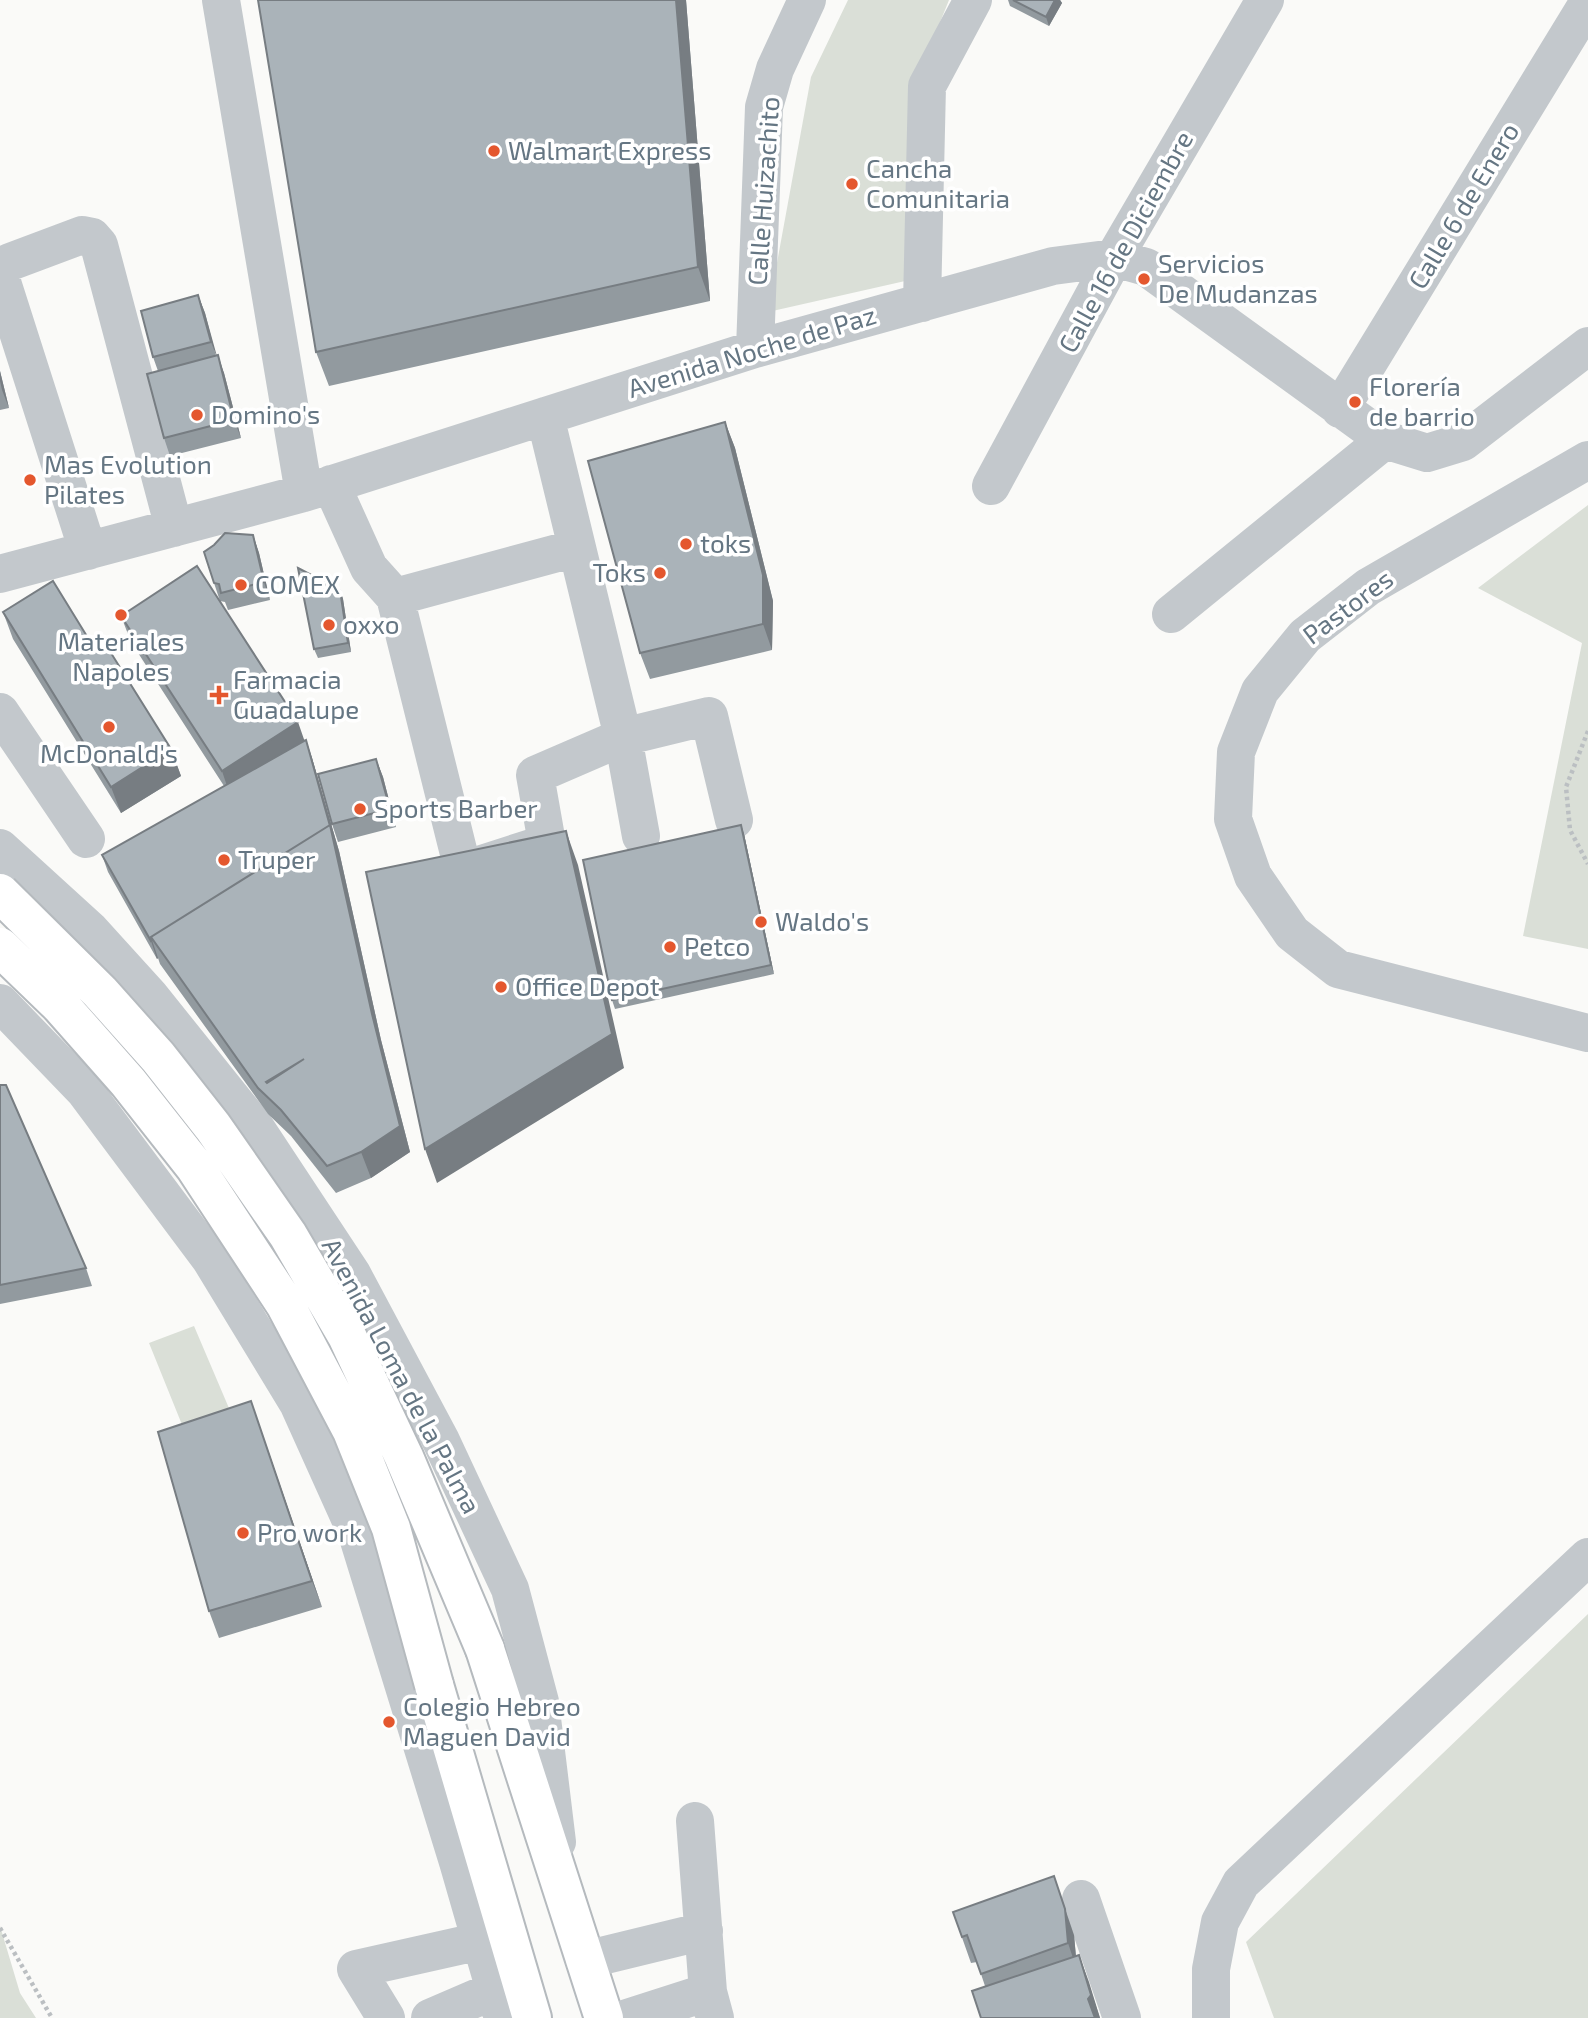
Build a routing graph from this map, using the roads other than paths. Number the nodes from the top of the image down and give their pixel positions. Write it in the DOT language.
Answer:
graph roads {
  1 [pos="221,0"];
  2 [pos="807,0"];
  3 [pos="972,0"];
  4 [pos="1265,0"];
  5 [pos="1588,2"];
  6 [pos="1114,258"];
  7 [pos="922,303"];
  8 [pos="1588,346"];
  9 [pos="755,349"];
  10 [pos="1340,409"];
  11 [pos="545,416"];
  12 [pos="1385,440"];
  13 [pos="1588,460"];
  14 [pos="991,486"];
  15 [pos="317,489"];
  16 [pos="174,528"];
  17 [pos="576,548"];
  18 [pos="88,551"];
  19 [pos="0,575"];
  20 [pos="395,597"];
  21 [pos="1171,614"];
  22 [pos="0,712"];
  23 [pos="623,737"];
  24 [pos="734,820"];
  25 [pos="641,836"];
  26 [pos="86,839"];
  27 [pos="0,848"];
  28 [pos="0,893"];
  29 [pos="90,930"];
  30 [pos="0,947"];
  31 [pos="3,1006"];
  32 [pos="1588,1033"];
  33 [pos="1588,1557"];
  34 [pos="695,1821"];
  35 [pos="563,1886"];
  36 [pos="1081,1899"];
  37 [pos="704,1931"];
  38 [pos="481,1941"];
  39 [pos="585,1960"];
  40 [pos="499,2004"];
  41 [pos="712,2005"];
  42 [pos="386,2018"];
  43 [pos="430,2018"];
  44 [pos="532,2018"];
  45 [pos="604,2018"];
  46 [pos="627,2018"];
  47 [pos="1122,2018"];
  48 [pos="1211,2018"];
  1 -- 15 [label="street"];
  2 -- 9 [label="street, Calle Huizachito"];
  3 -- 7 [label="street"];
  4 -- 6 [label="street, Calle 16 de Diciembre"];
  5 -- 10 [label="street, Calle 6 de Enero"];
  6 -- 7 [label="street, Avenida Noche de Paz"];
  6 -- 10 [label="street, Avenida Noche de Paz"];
  6 -- 14 [label="street, Calle 16 de Diciembre"];
  7 -- 9 [label="street, Avenida Noche de Paz"];
  8 -- 12 [label="street, Avenida Noche de Paz"];
  9 -- 11 [label="street, Avenida Noche de Paz"];
  10 -- 12 [label="street, Avenida Noche de Paz"];
  11 -- 15 [label="street, Avenida Noche de Paz"];
  11 -- 17 [label="street"];
  12 -- 21 [label="street"];
  13 -- 32 [label="street, Pastores"];
  15 -- 16 [label="street, Avenida Noche de Paz"];
  15 -- 20 [label="street"];
  16 -- 18 [label="street, Avenida Noche de Paz"];
  16 -- 18 [label="street"];
  17 -- 20 [label="street"];
  17 -- 23 [label="street"];
  18 -- 19 [label="street, Avenida Noche de Paz"];
  20 -- 23 [label="street"];
  22 -- 26 [label="street"];
  23 -- 24 [label="street"];
  23 -- 25 [label="street"];
  27 -- 29 [label="street, Avenida Loma de la Palma"];
  28 -- 35 [label="main road, Avenida Loma de la Palma, bridge"];
  29 -- 31 [label="street"];
  29 -- 35 [label="street, Avenida Loma de la Palma"];
  30 -- 44 [label="main road, bridge"];
  31 -- 38 [label="street"];
  33 -- 48 [label="street"];
  34 -- 37 [label="street"];
  35 -- 39 [label="main road, Avenida Loma de la Palma"];
  36 -- 47 [label="street"];
  37 -- 39 [label="street"];
  37 -- 41 [label="street"];
  38 -- 40 [label="street"];
  38 -- 42 [label="street"];
  39 -- 45 [label="main road, Avenida Loma de la Palma"];
  40 -- 43 [label="street"];
  41 -- 46 [label="street"];
}
